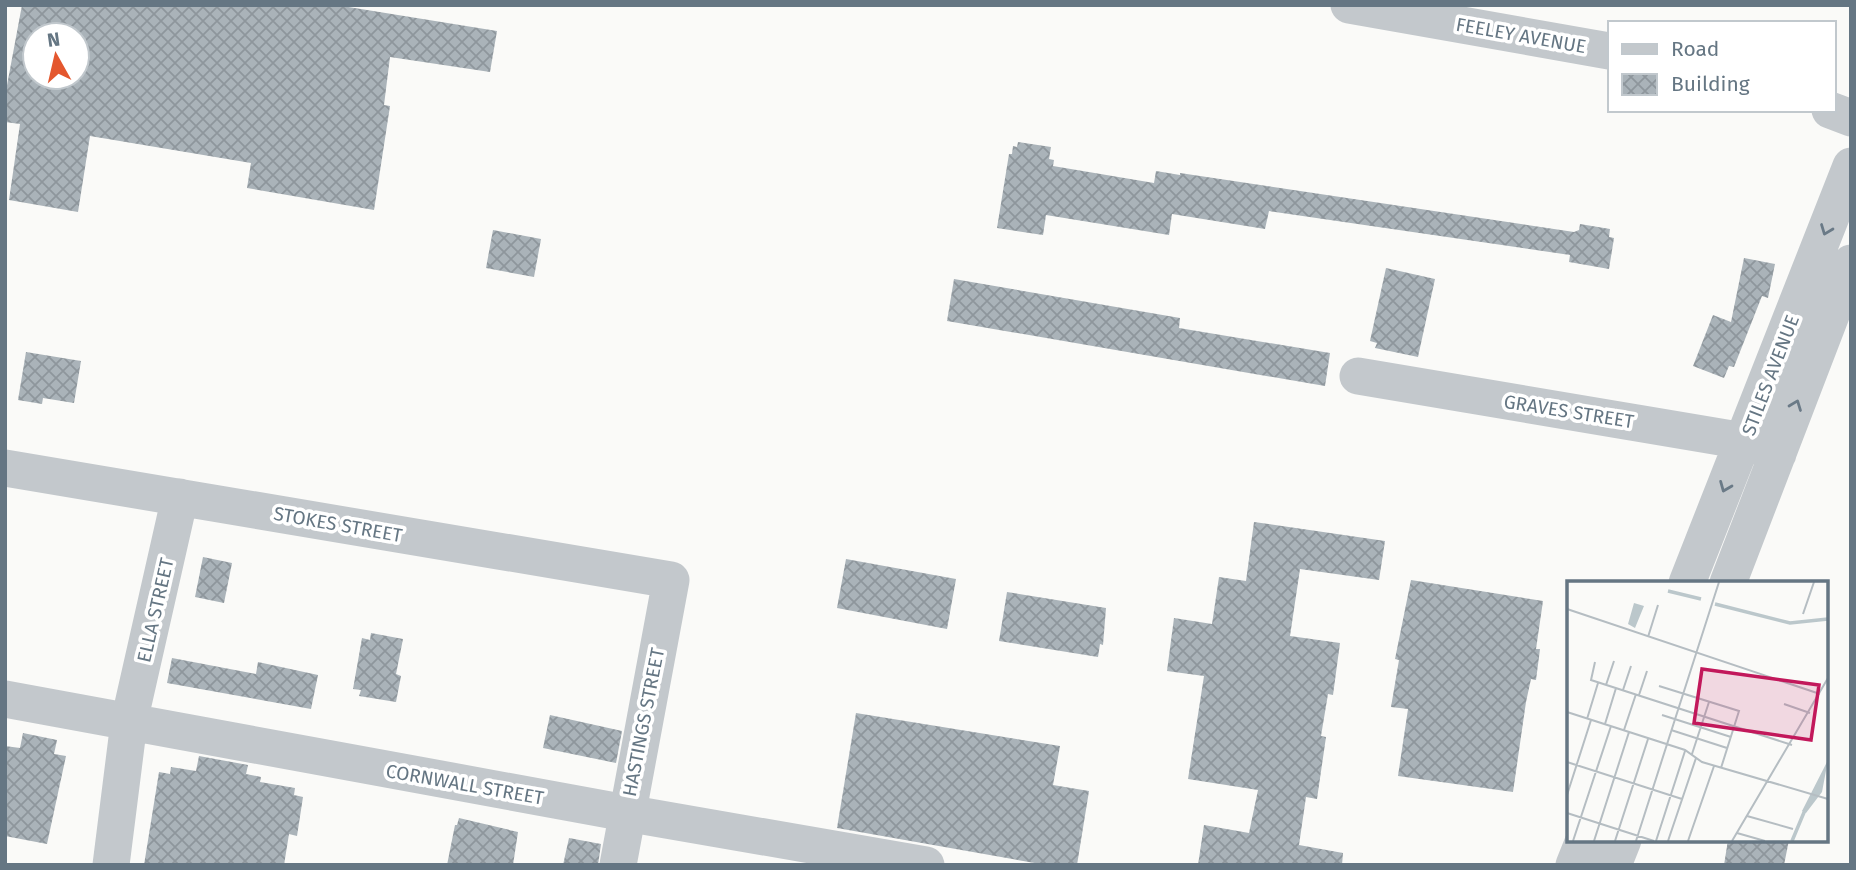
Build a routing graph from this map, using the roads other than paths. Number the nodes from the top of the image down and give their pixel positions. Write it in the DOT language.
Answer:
graph roads {
  1 [pos="1349,5"];
  2 [pos="1608,51"];
  3 [pos="1851,166"];
  4 [pos="1851,263"];
  5 [pos="1359,376"];
  6 [pos="1744,440"];
  7 [pos="1778,454"];
  8 [pos="5,468"];
  9 [pos="180,497"];
  10 [pos="671,580"];
  11 [pos="1688,581"];
  12 [pos="1729,581"];
  13 [pos="5,699"];
  14 [pos="129,722"];
  15 [pos="625,813"];
  16 [pos="1583,842"];
  17 [pos="1622,842"];
  18 [pos="111,865"];
  19 [pos="618,865"];
  20 [pos="926,865"];
  21 [pos="1574,865"];
  22 [pos="1613,865"];
  1 -- 2 [label="street, FEELEY AVENUE"];
  3 -- 6 [label="street, STILES AVENUE, one-way"];
  7 -- 4 [label="street, STILES AVENUE, one-way"];
  5 -- 6 [label="street, GRAVES STREET"];
  6 -- 7 [label="street, GRAVES STREET"];
  6 -- 11 [label="street, STILES AVENUE, one-way"];
  7 -- 12 [label="street, STILES AVENUE"];
  8 -- 9 [label="street, STOKES STREET"];
  9 -- 10 [label="street, STOKES STREET"];
  9 -- 14 [label="street, ELLA STREET"];
  10 -- 15 [label="street, HASTINGS STREET"];
  13 -- 14 [label="street, CORNWALL STREET"];
  14 -- 15 [label="street, CORNWALL STREET"];
  14 -- 18 [label="street, ELLA STREET"];
  15 -- 19 [label="street, HASTINGS STREET"];
  15 -- 20 [label="street, CORNWALL STREET"];
  16 -- 21 [label="street"];
  17 -- 22 [label="street"];
}
